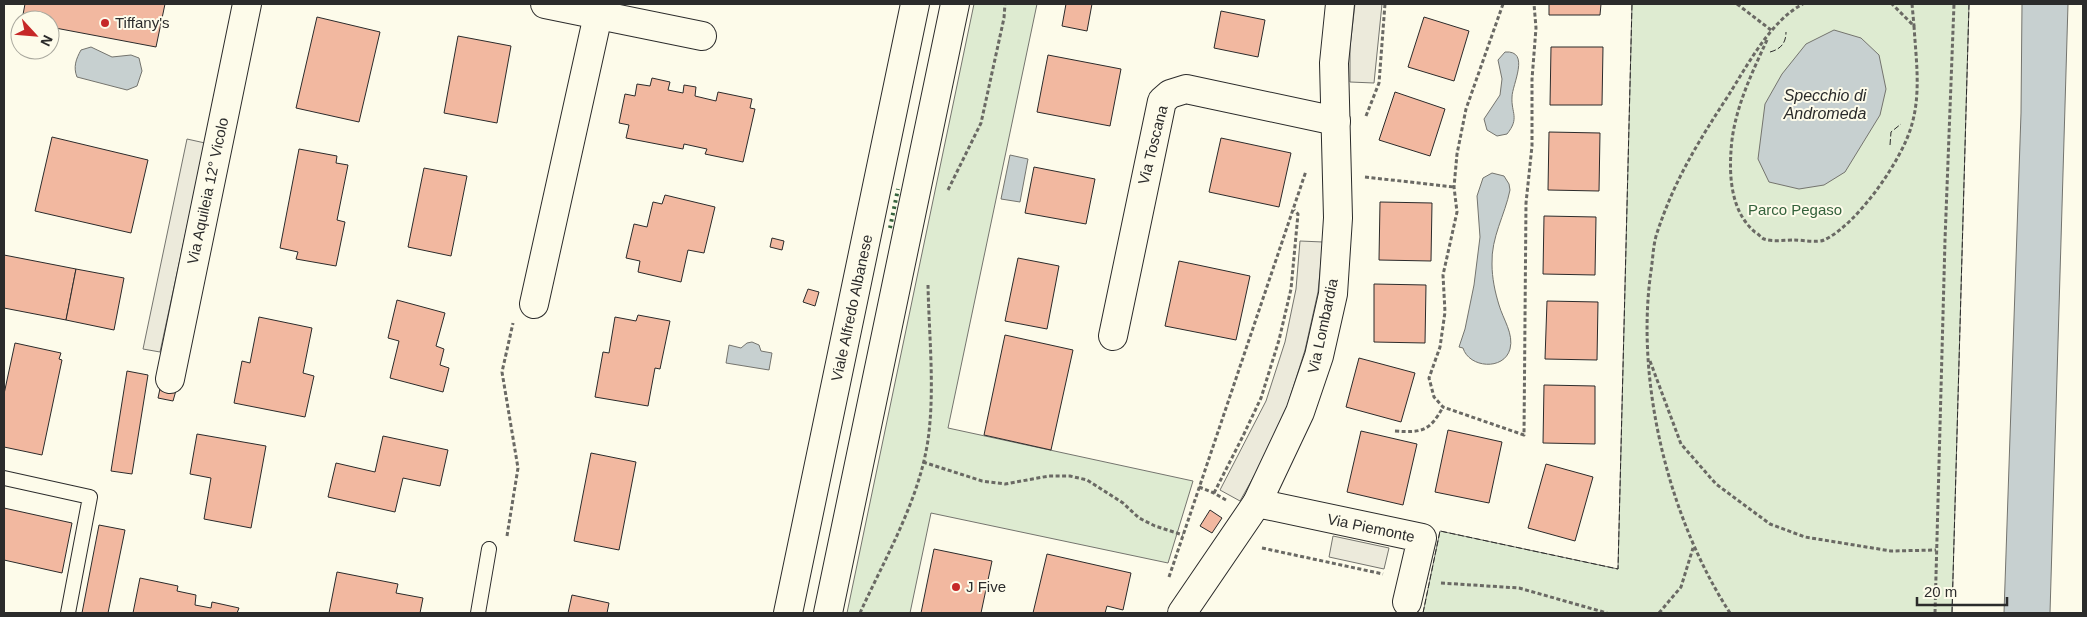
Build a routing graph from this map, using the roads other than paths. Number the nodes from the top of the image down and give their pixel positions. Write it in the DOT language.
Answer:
graph roads {
  1 [pos="247,4"];
  2 [pos="545,4"];
  3 [pos="915,4"];
  4 [pos="955,4"];
  5 [pos="1340,4"];
  6 [pos="598,15"];
  7 [pos="702,36"];
  8 [pos="1336,121"];
  9 [pos="534,304"];
  10 [pos="1112,336"];
  11 [pos="170,379"];
  12 [pos="4,478"];
  13 [pos="1245,503"];
  14 [pos="489,549"];
  15 [pos="1407,602"];
  16 [pos="68,613"];
  17 [pos="478,613"];
  18 [pos="788,613"];
  19 [pos="828,613"];
  20 [pos="1182,613"];
  1 -- 11 [label="street, Via Aquileia 12° Vicolo"];
  2 -- 6 [label="street"];
  3 -- 18 [label="street, Viale Alfredo Albanese"];
  4 -- 19 [label="street"];
  5 -- 8 [label="street, Via Lombardia"];
  6 -- 7 [label="street"];
  6 -- 9 [label="street"];
  8 -- 10 [label="street, Via Toscana"];
  8 -- 13 [label="street, Via Lombardia"];
  12 -- 16 [label="lane"];
  13 -- 15 [label="street, Via Piemonte"];
  13 -- 20 [label="street, Via Lombardia"];
  14 -- 17 [label="lane"];
}
